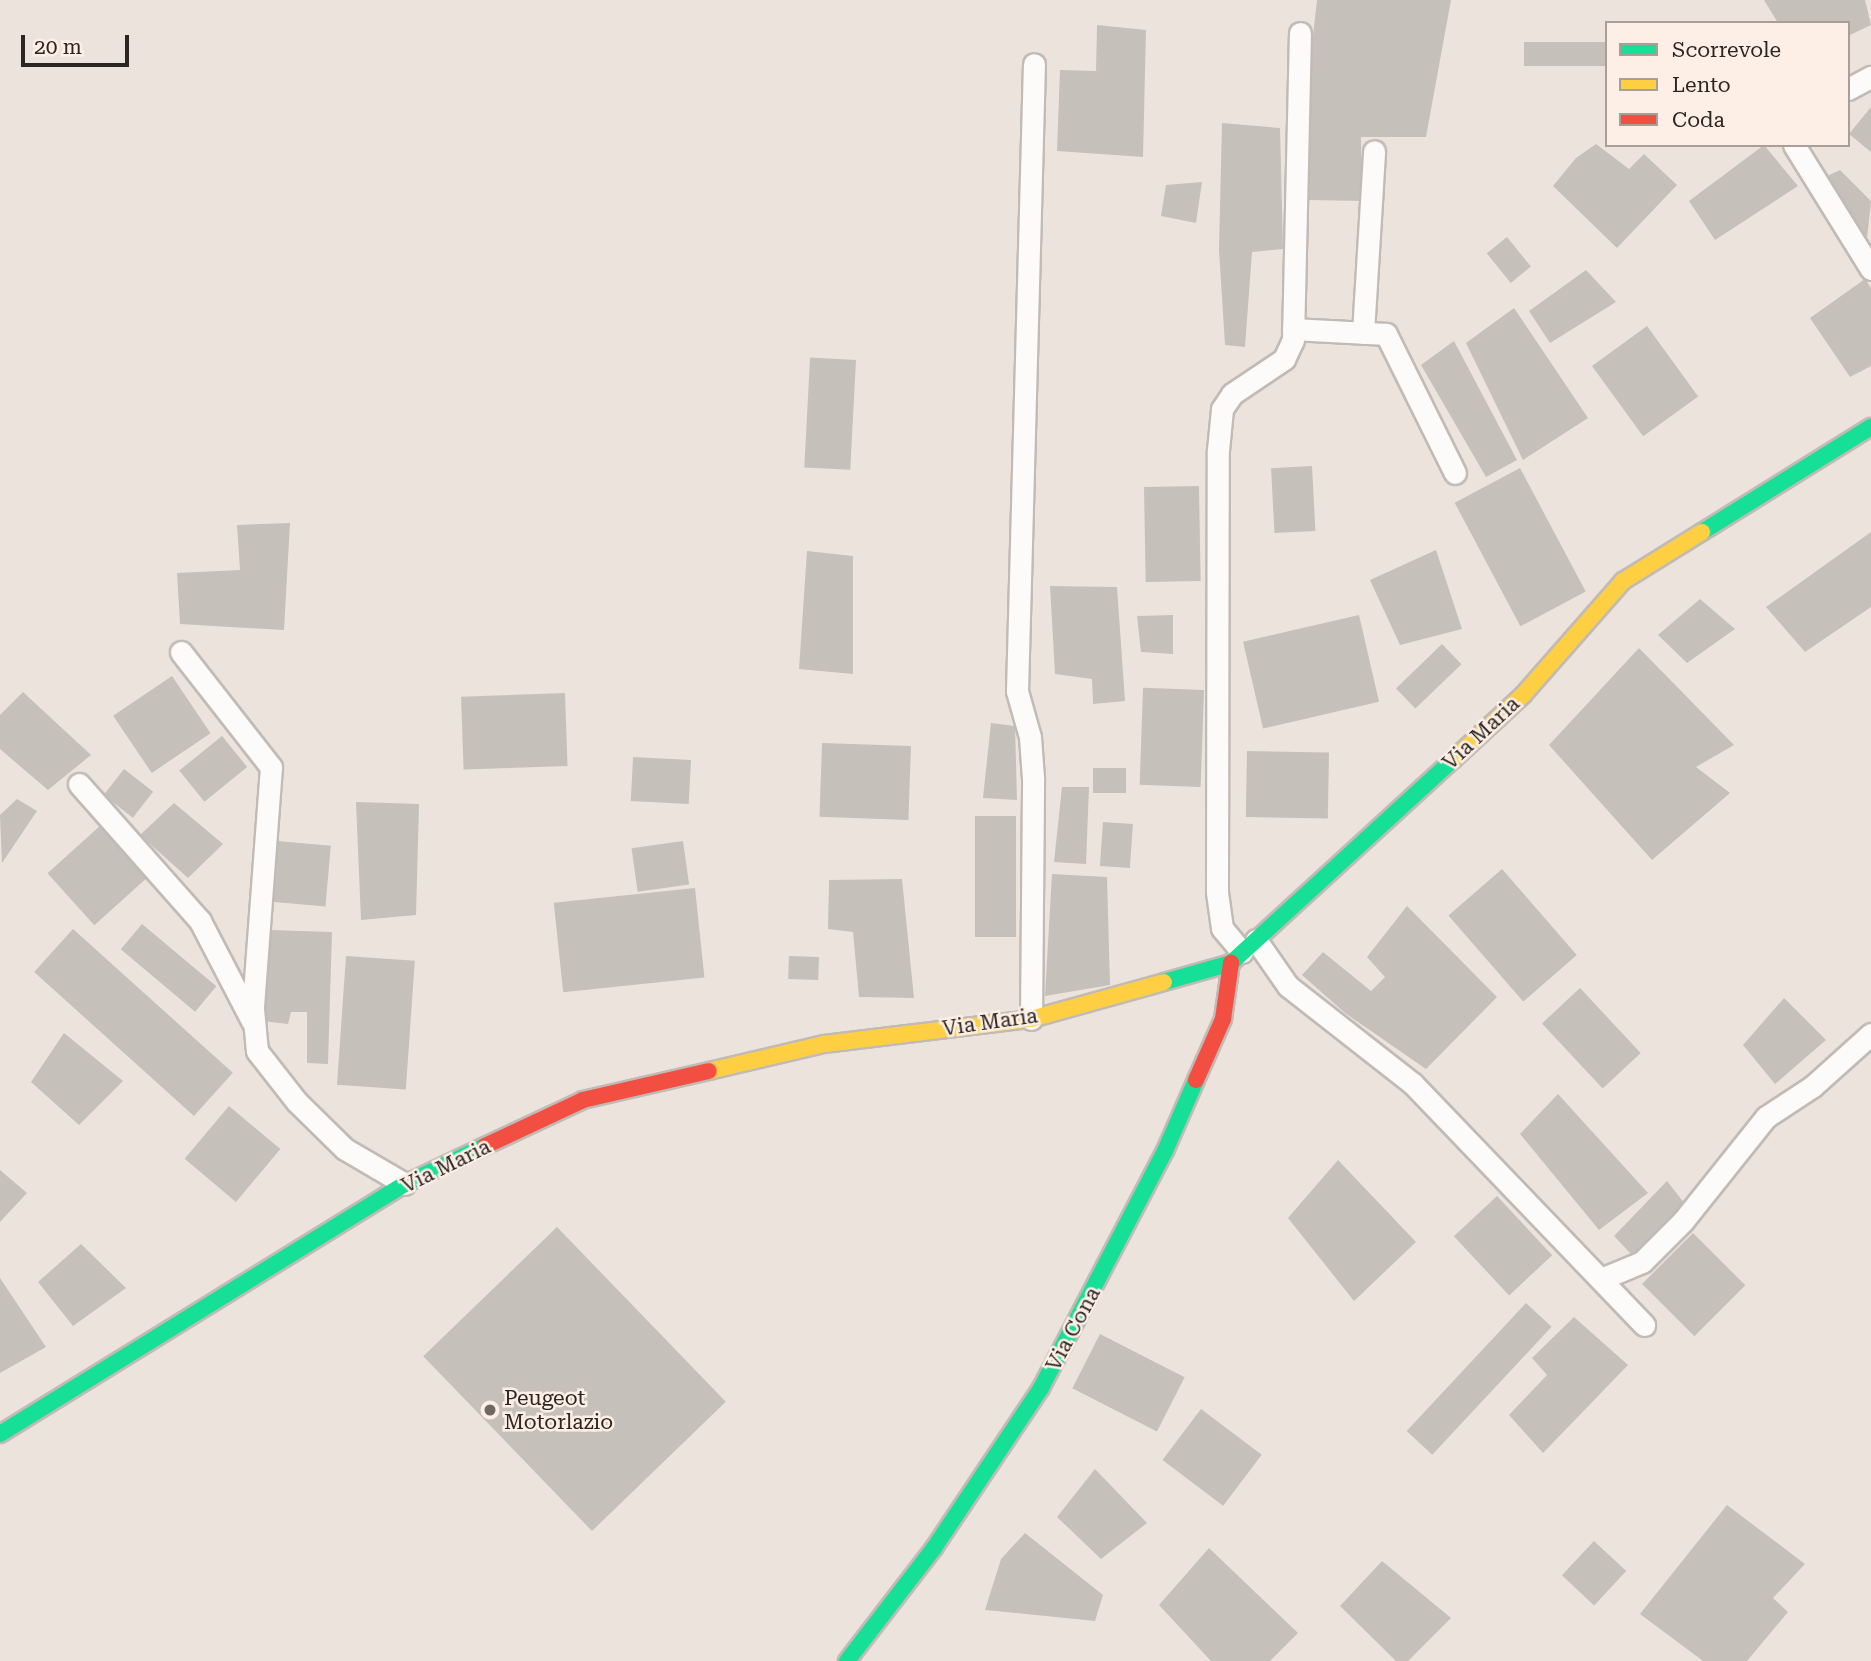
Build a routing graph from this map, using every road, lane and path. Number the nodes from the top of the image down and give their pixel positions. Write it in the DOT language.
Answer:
graph roads {
  1 [pos="1300,33"];
  2 [pos="1034,64"];
  3 [pos="1871,77"];
  4 [pos="1850,88"];
  5 [pos="1795,147"];
  6 [pos="1374,151"];
  7 [pos="1871,270"];
  8 [pos="1293,329"];
  9 [pos="1363,333"];
  10 [pos="1871,427"];
  11 [pos="1455,473"];
  12 [pos="181,652"];
  13 [pos="79,784"];
  14 [pos="1243,951"];
  15 [pos="1031,1018"];
  16 [pos="254,1026"];
  17 [pos="1871,1034"];
  18 [pos="405,1184"];
  19 [pos="1601,1279"];
  20 [pos="1644,1325"];
  21 [pos="0,1434"];
  22 [pos="847,1661"];
  1 -- 8 [label="lane"];
  2 -- 15 [label="lane"];
  3 -- 4 [label="lane"];
  5 -- 7 [label="lane"];
  6 -- 9 [label="lane"];
  8 -- 9 [label="lane"];
  8 -- 14 [label="lane"];
  9 -- 11 [label="lane"];
  10 -- 14 [label="street, Via Maria"];
  12 -- 16 [label="lane"];
  13 -- 16 [label="lane"];
  14 -- 15 [label="street, Via Maria"];
  14 -- 19 [label="lane"];
  14 -- 22 [label="street, Via Cona"];
  15 -- 18 [label="street, Via Maria"];
  16 -- 18 [label="lane"];
  17 -- 19 [label="lane"];
  18 -- 21 [label="street, Via Maria"];
  19 -- 20 [label="lane"];
}
